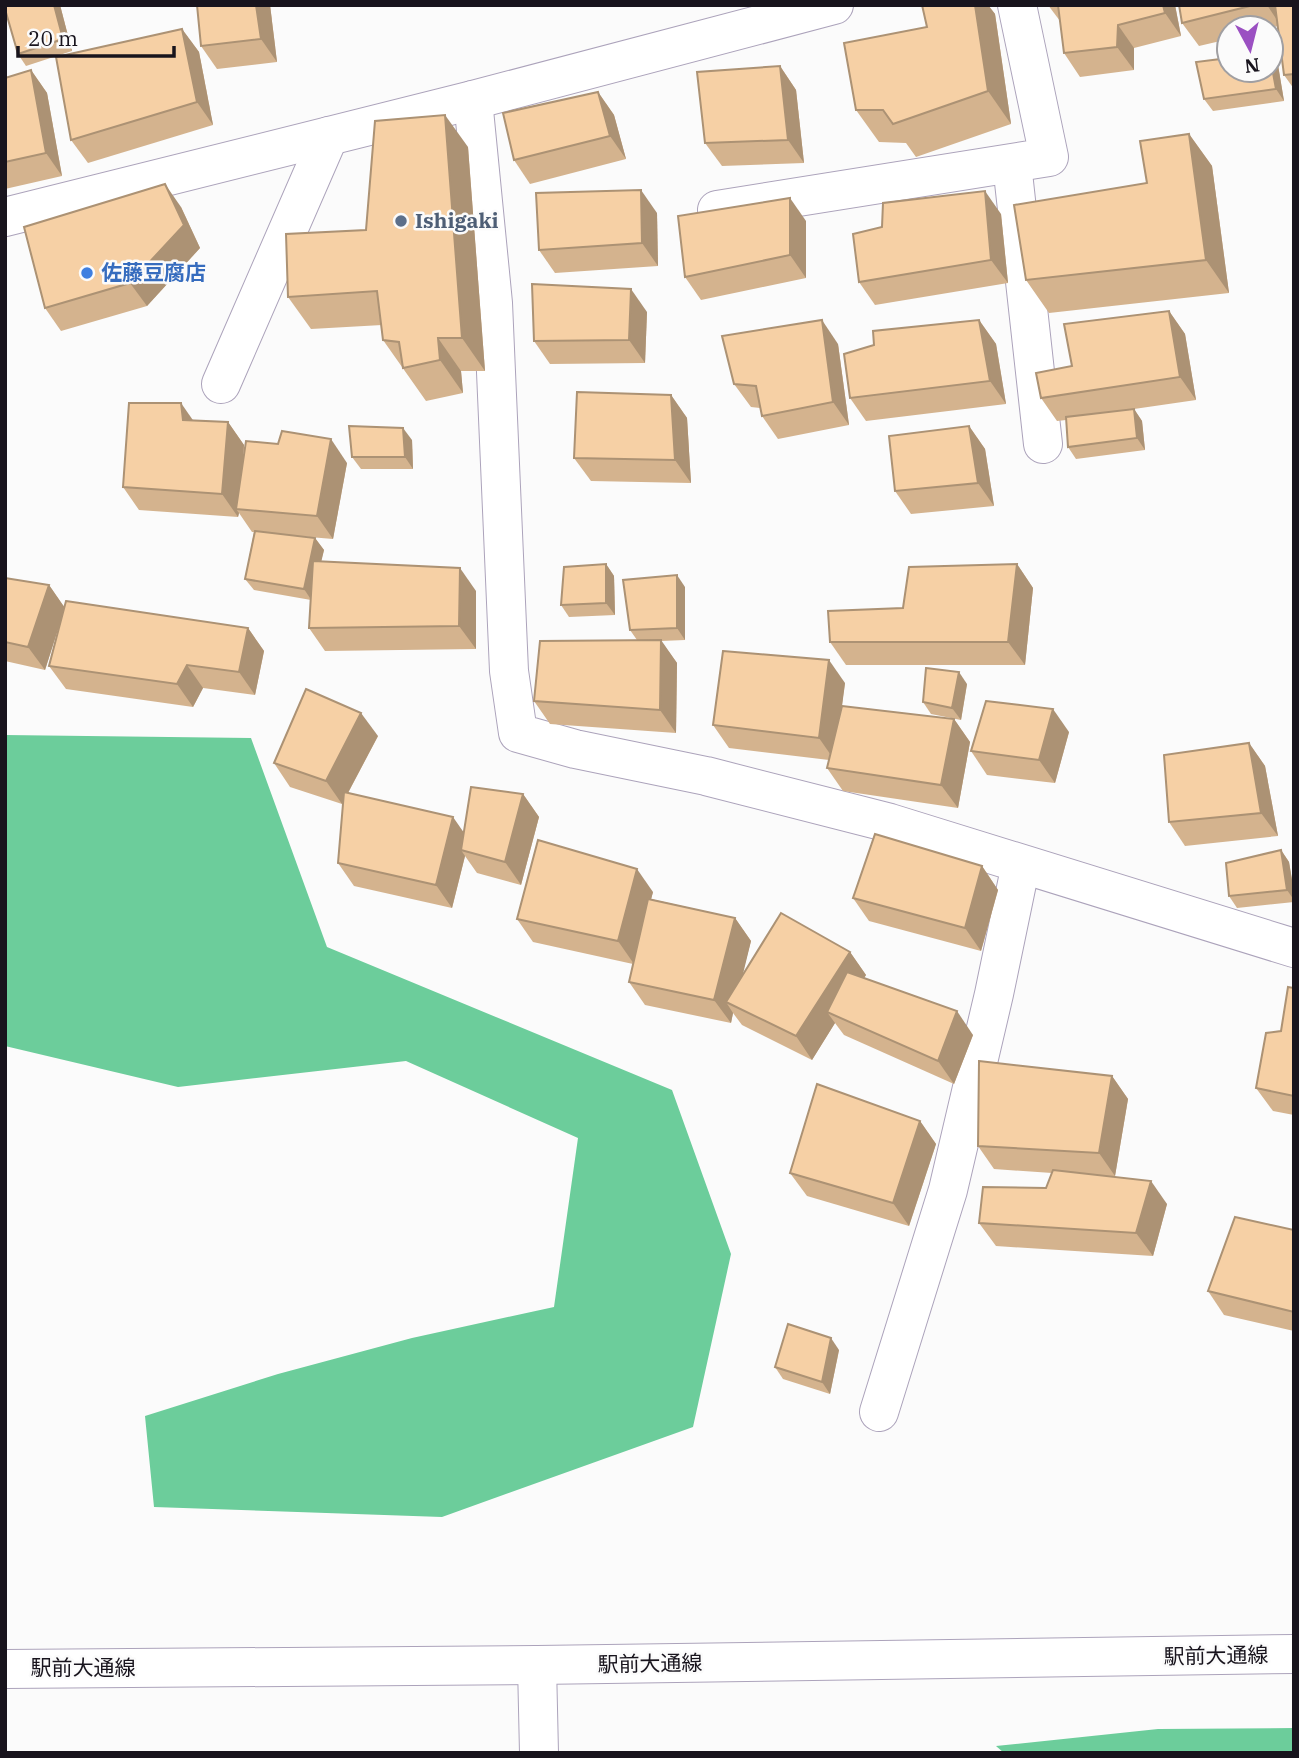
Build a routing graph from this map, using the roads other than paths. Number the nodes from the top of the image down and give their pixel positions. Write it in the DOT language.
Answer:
graph roads {
  1 [pos="834,5"];
  2 [pos="1017,5"];
  3 [pos="473,100"];
  4 [pos="329,136"];
  5 [pos="1012,164"];
  6 [pos="717,210"];
  7 [pos="5,217"];
  8 [pos="221,384"];
  9 [pos="1043,444"];
  10 [pos="1021,864"];
  11 [pos="1294,948"];
  12 [pos="879,1412"];
  13 [pos="1294,1654"];
  14 [pos="537,1665"];
  15 [pos="5,1669"];
  16 [pos="539,1753"];
  1 -- 3 [label="street"];
  2 -- 5 [label="street"];
  3 -- 4 [label="street"];
  3 -- 10 [label="street"];
  4 -- 7 [label="street"];
  4 -- 8 [label="street"];
  5 -- 6 [label="street"];
  5 -- 9 [label="street"];
  10 -- 11 [label="street"];
  10 -- 12 [label="street"];
  13 -- 14 [label="street, 駅前大通線"];
  14 -- 15 [label="street, 駅前大通線"];
  14 -- 16 [label="street"];
}
